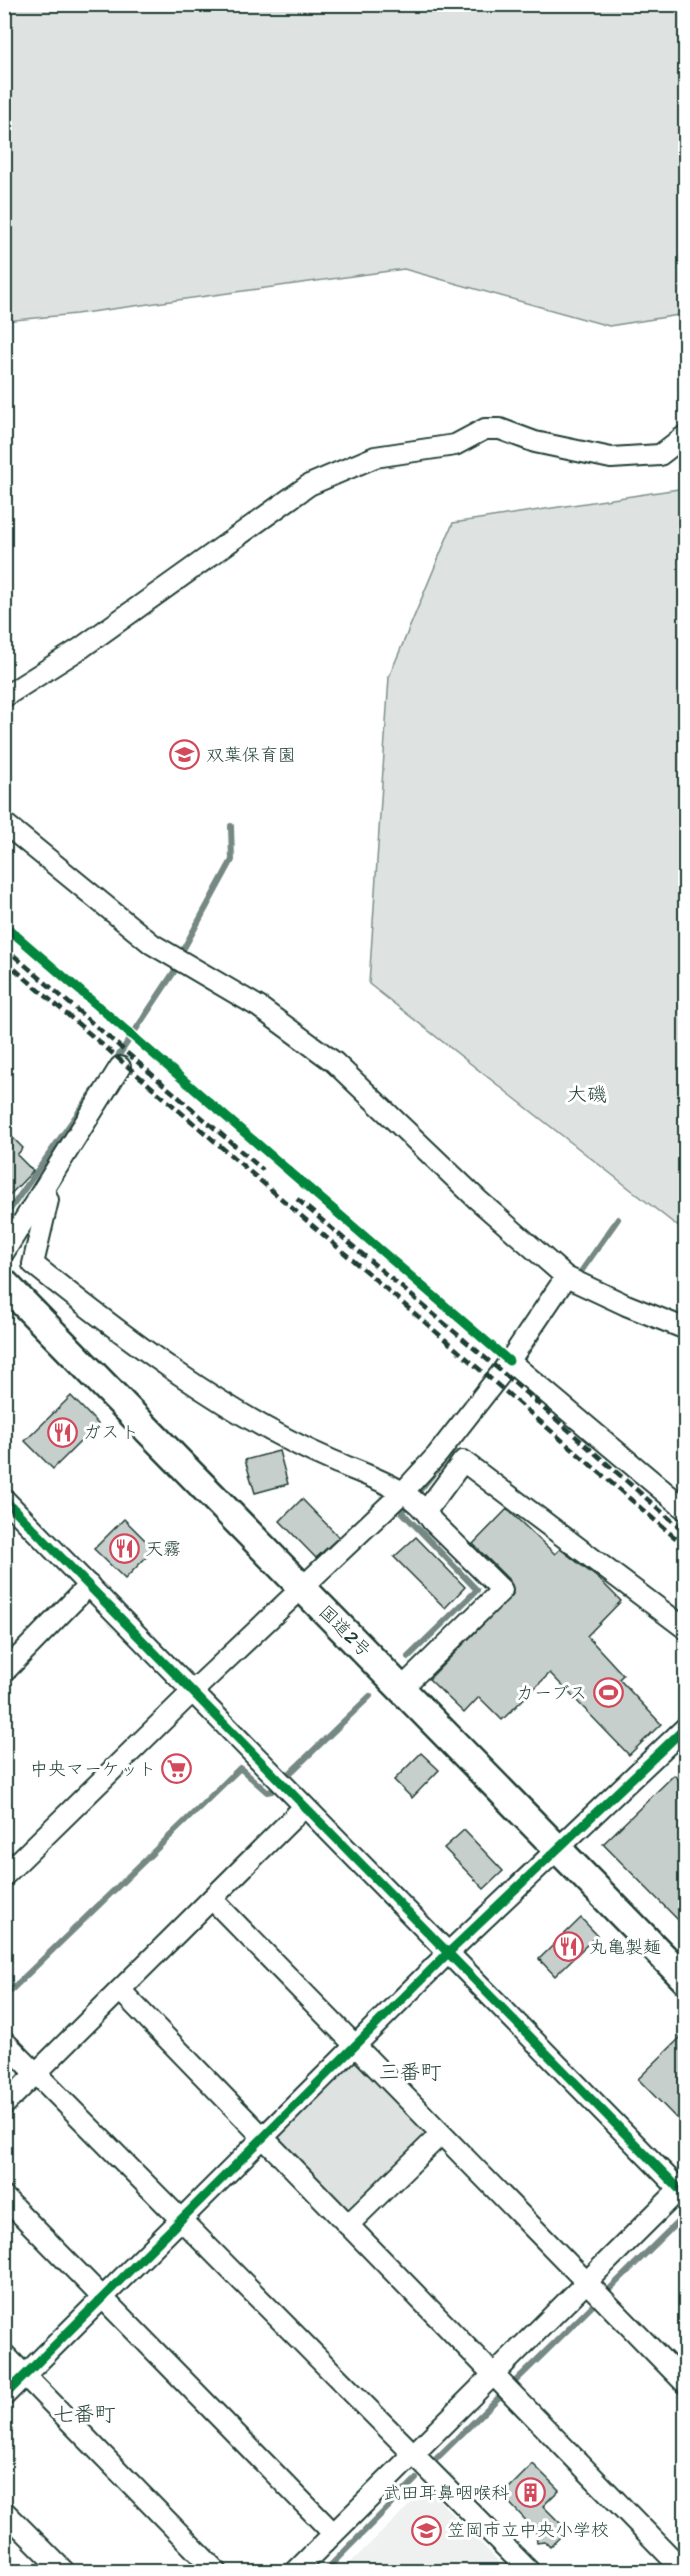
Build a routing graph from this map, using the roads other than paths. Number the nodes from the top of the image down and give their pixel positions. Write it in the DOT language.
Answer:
graph roads {
  1 [pos="686,435"];
  2 [pos="4,697"];
  3 [pos="4,823"];
  4 [pos="120,1067"];
  5 [pos="44,1190"];
  6 [pos="4,1252"];
  7 [pos="566,1277"];
  8 [pos="4,1283"];
  9 [pos="686,1329"];
  10 [pos="515,1365"];
  11 [pos="4,1499"];
  12 [pos="414,1501"];
  13 [pos="686,1510"];
  14 [pos="89,1585"];
  15 [pos="302,1588"];
  16 [pos="686,1629"];
  17 [pos="4,1672"];
  18 [pos="402,1688"];
  19 [pos="192,1692"];
  20 [pos="686,1727"];
  21 [pos="304,1807"];
  22 [pos="558,1850"];
  23 [pos="4,1876"];
  24 [pos="212,1899"];
  25 [pos="448,1953"];
  26 [pos="686,1980"];
  27 [pos="120,1990"];
  28 [pos="4,2041"];
  29 [pos="356,2047"];
  30 [pos="37,2073"];
  31 [pos="4,2105"];
  32 [pos="441,2134"];
  33 [pos="263,2138"];
  34 [pos="683,2189"];
  35 [pos="4,2197"];
  36 [pos="180,2219"];
  37 [pos="348,2225"];
  38 [pos="595,2292"];
  39 [pos="101,2299"];
  40 [pos="4,2354"];
  41 [pos="24,2375"];
  42 [pos="502,2384"];
  43 [pos="686,2384"];
  44 [pos="4,2396"];
  45 [pos="412,2452"];
  46 [pos="4,2511"];
  47 [pos="333,2533"];
  48 [pos="65,2571"];
  49 [pos="217,2571"];
  50 [pos="295,2571"];
  51 [pos="530,2571"];
  52 [pos="685,2571"];
  1 -- 2 [label="street"];
  3 -- 7 [label="street"];
  4 -- 5 [label="street"];
  5 -- 6 [label="street"];
  5 -- 12 [label="street"];
  7 -- 9 [label="street"];
  7 -- 10 [label="street"];
  8 -- 15 [label="highway, 国道2号"];
  10 -- 12 [label="street"];
  10 -- 13 [label="street"];
  11 -- 14 [label="street"];
  12 -- 15 [label="street"];
  12 -- 16 [label="street"];
  12 -- 18 [label="street"];
  14 -- 17 [label="street"];
  14 -- 19 [label="street"];
  15 -- 18 [label="highway, 国道2号"];
  15 -- 19 [label="street"];
  18 -- 22 [label="highway, 国道2号"];
  19 -- 21 [label="street"];
  19 -- 23 [label="street"];
  20 -- 22 [label="street"];
  21 -- 24 [label="street"];
  21 -- 25 [label="street"];
  22 -- 25 [label="street"];
  22 -- 26 [label="highway, 国道2号"];
  24 -- 27 [label="street"];
  24 -- 29 [label="street"];
  25 -- 29 [label="street"];
  25 -- 34 [label="street"];
  27 -- 30 [label="street"];
  27 -- 33 [label="street"];
  28 -- 30 [label="street"];
  29 -- 32 [label="street"];
  29 -- 33 [label="street"];
  30 -- 31 [label="street"];
  30 -- 36 [label="street"];
  32 -- 37 [label="street"];
  32 -- 38 [label="street"];
  33 -- 36 [label="street"];
  33 -- 37 [label="street"];
  34 -- 38 [label="street"];
  35 -- 39 [label="street"];
  36 -- 39 [label="street"];
  36 -- 45 [label="street"];
  37 -- 42 [label="street"];
  38 -- 42 [label="street"];
  38 -- 43 [label="street"];
  39 -- 41 [label="street"];
  39 -- 47 [label="street"];
  40 -- 41 [label="street"];
  41 -- 44 [label="street"];
  41 -- 49 [label="street"];
  42 -- 45 [label="street"];
  42 -- 52 [label="street"];
  45 -- 47 [label="street"];
  45 -- 51 [label="street"];
  46 -- 48 [label="street"];
  47 -- 50 [label="street"];
}
